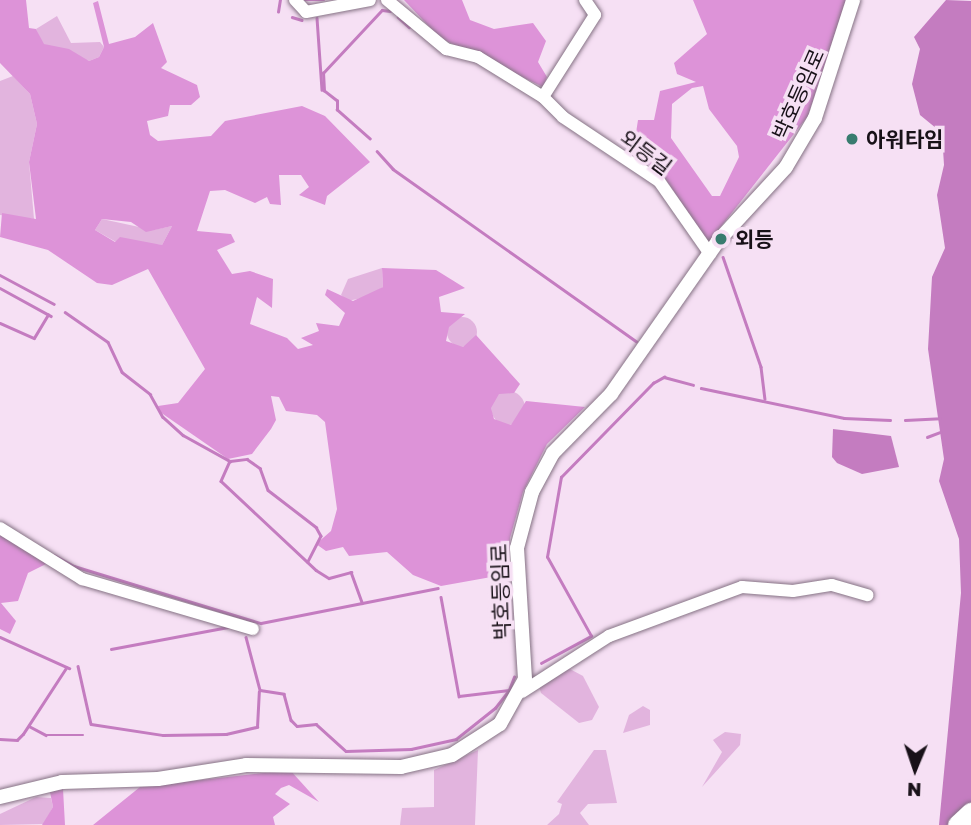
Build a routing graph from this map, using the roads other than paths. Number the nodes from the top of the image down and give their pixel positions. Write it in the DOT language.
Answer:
graph roads {
  1 [pos="295,0"];
  2 [pos="370,0"];
  3 [pos="387,0"];
  4 [pos="585,0"];
  5 [pos="853,0"];
  6 [pos="543,97"];
  7 [pos="710,254"];
  8 [pos="0,528"];
  9 [pos="868,595"];
  10 [pos="253,629"];
  11 [pos="522,692"];
  12 [pos="0,797"];
  13 [pos="971,813"];
  14 [pos="958,825"];
  1 -- 2 [label="street"];
  3 -- 6 [label="street, 외등길"];
  4 -- 6 [label="street"];
  5 -- 7 [label="street, 박호등임로"];
  6 -- 7 [label="street, 외등길"];
  7 -- 11 [label="street, 박호등임로"];
  8 -- 10 [label="street"];
  9 -- 11 [label="street"];
  11 -- 12 [label="street"];
  13 -- 14 [label="highway"];
}
